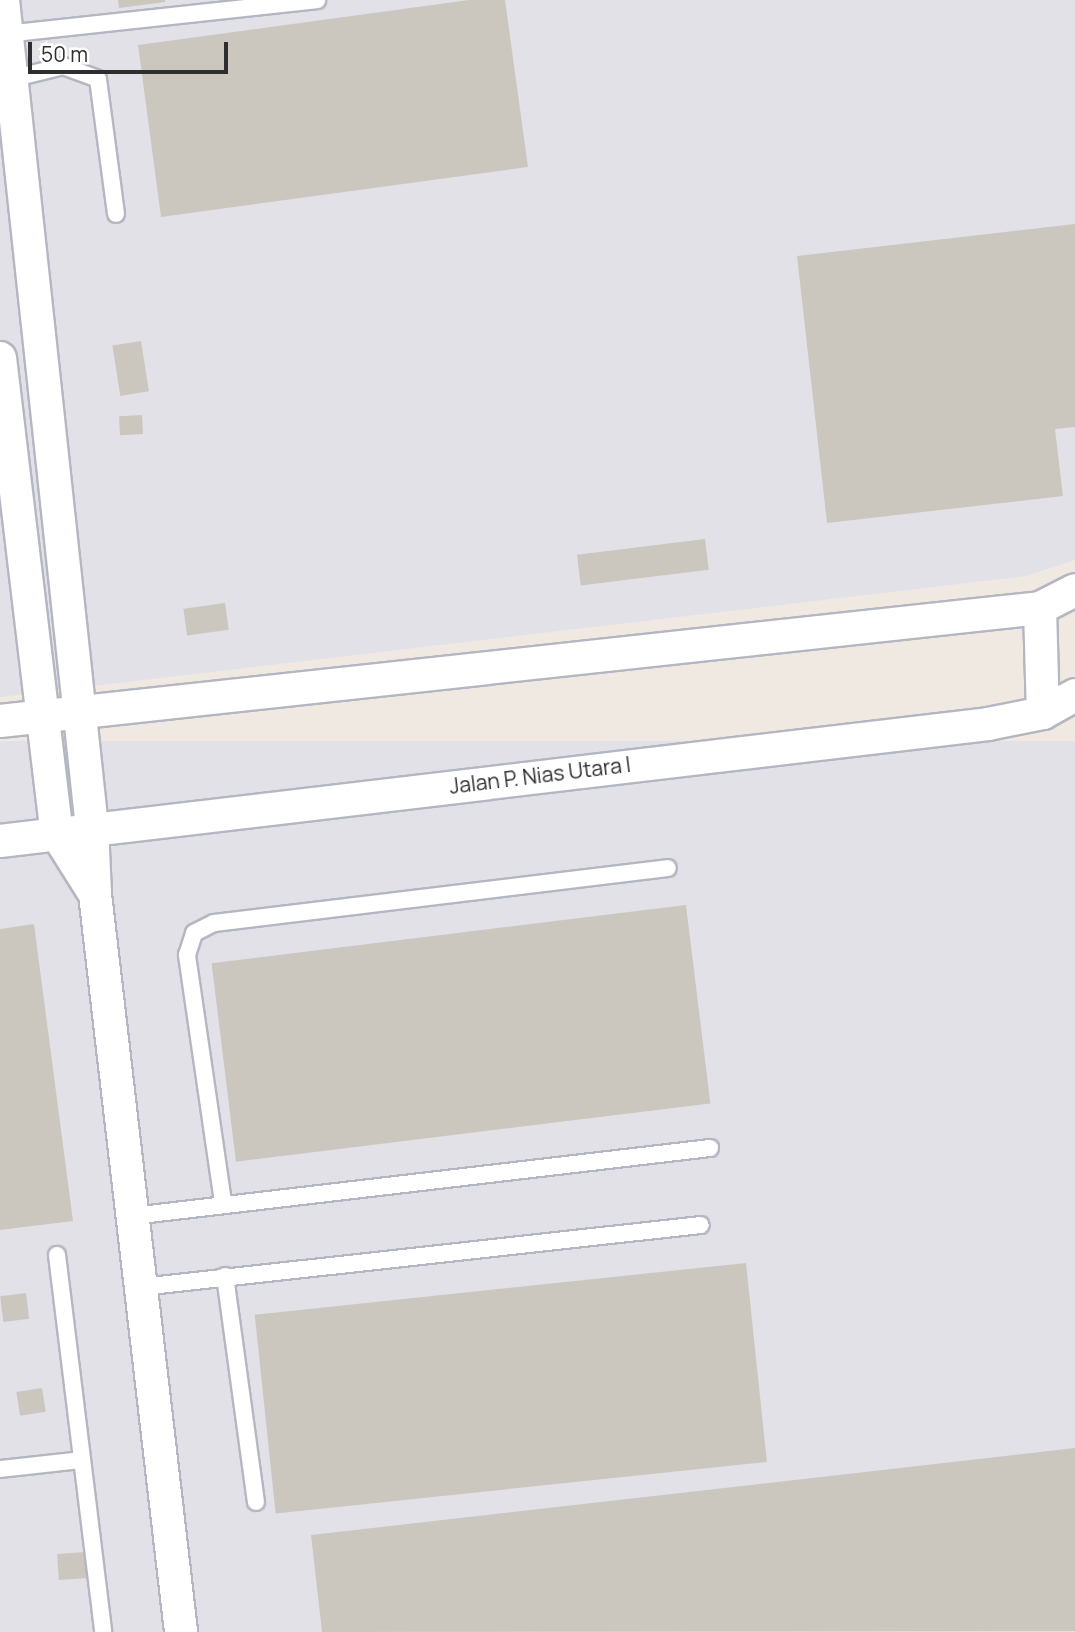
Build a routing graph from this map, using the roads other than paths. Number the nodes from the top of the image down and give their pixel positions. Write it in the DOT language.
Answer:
graph roads {
  1 [pos="3,0"];
  2 [pos="317,0"];
  3 [pos="6,34"];
  4 [pos="11,79"];
  5 [pos="116,214"];
  6 [pos="0,358"];
  7 [pos="1075,590"];
  8 [pos="1040,608"];
  9 [pos="1075,695"];
  10 [pos="80,709"];
  11 [pos="1043,713"];
  12 [pos="43,715"];
  13 [pos="0,721"];
  14 [pos="92,827"];
  15 [pos="57,834"];
  16 [pos="0,841"];
  17 [pos="668,868"];
  18 [pos="94,894"];
  19 [pos="710,1148"];
  20 [pos="223,1202"];
  21 [pos="132,1216"];
  22 [pos="701,1225"];
  23 [pos="57,1255"];
  24 [pos="225,1276"];
  25 [pos="141,1286"];
  26 [pos="82,1460"];
  27 [pos="0,1469"];
  28 [pos="256,1502"];
  29 [pos="103,1632"];
  30 [pos="181,1632"];
  1 -- 3 [label="street"];
  2 -- 3 [label="lane"];
  3 -- 4 [label="street"];
  4 -- 5 [label="lane"];
  4 -- 10 [label="street"];
  6 -- 12 [label="street"];
  7 -- 8 [label="street"];
  8 -- 10 [label="street"];
  8 -- 11 [label="street"];
  9 -- 11 [label="street, Jalan P. Nias Utara I"];
  10 -- 12 [label="street"];
  10 -- 14 [label="street"];
  11 -- 14 [label="street, Jalan P. Nias Utara I"];
  12 -- 13 [label="street"];
  12 -- 15 [label="street"];
  14 -- 15 [label="street, Jalan P. Nias Utara I"];
  14 -- 18 [label="street"];
  15 -- 16 [label="street, Jalan P. Nias Utara I"];
  15 -- 18 [label="street"];
  17 -- 20 [label="lane"];
  18 -- 21 [label="street"];
  19 -- 20 [label="lane"];
  20 -- 21 [label="lane"];
  21 -- 25 [label="street"];
  22 -- 24 [label="lane"];
  23 -- 26 [label="lane"];
  24 -- 25 [label="lane"];
  24 -- 28 [label="lane"];
  25 -- 30 [label="street"];
  26 -- 27 [label="lane"];
  26 -- 29 [label="lane"];
}
